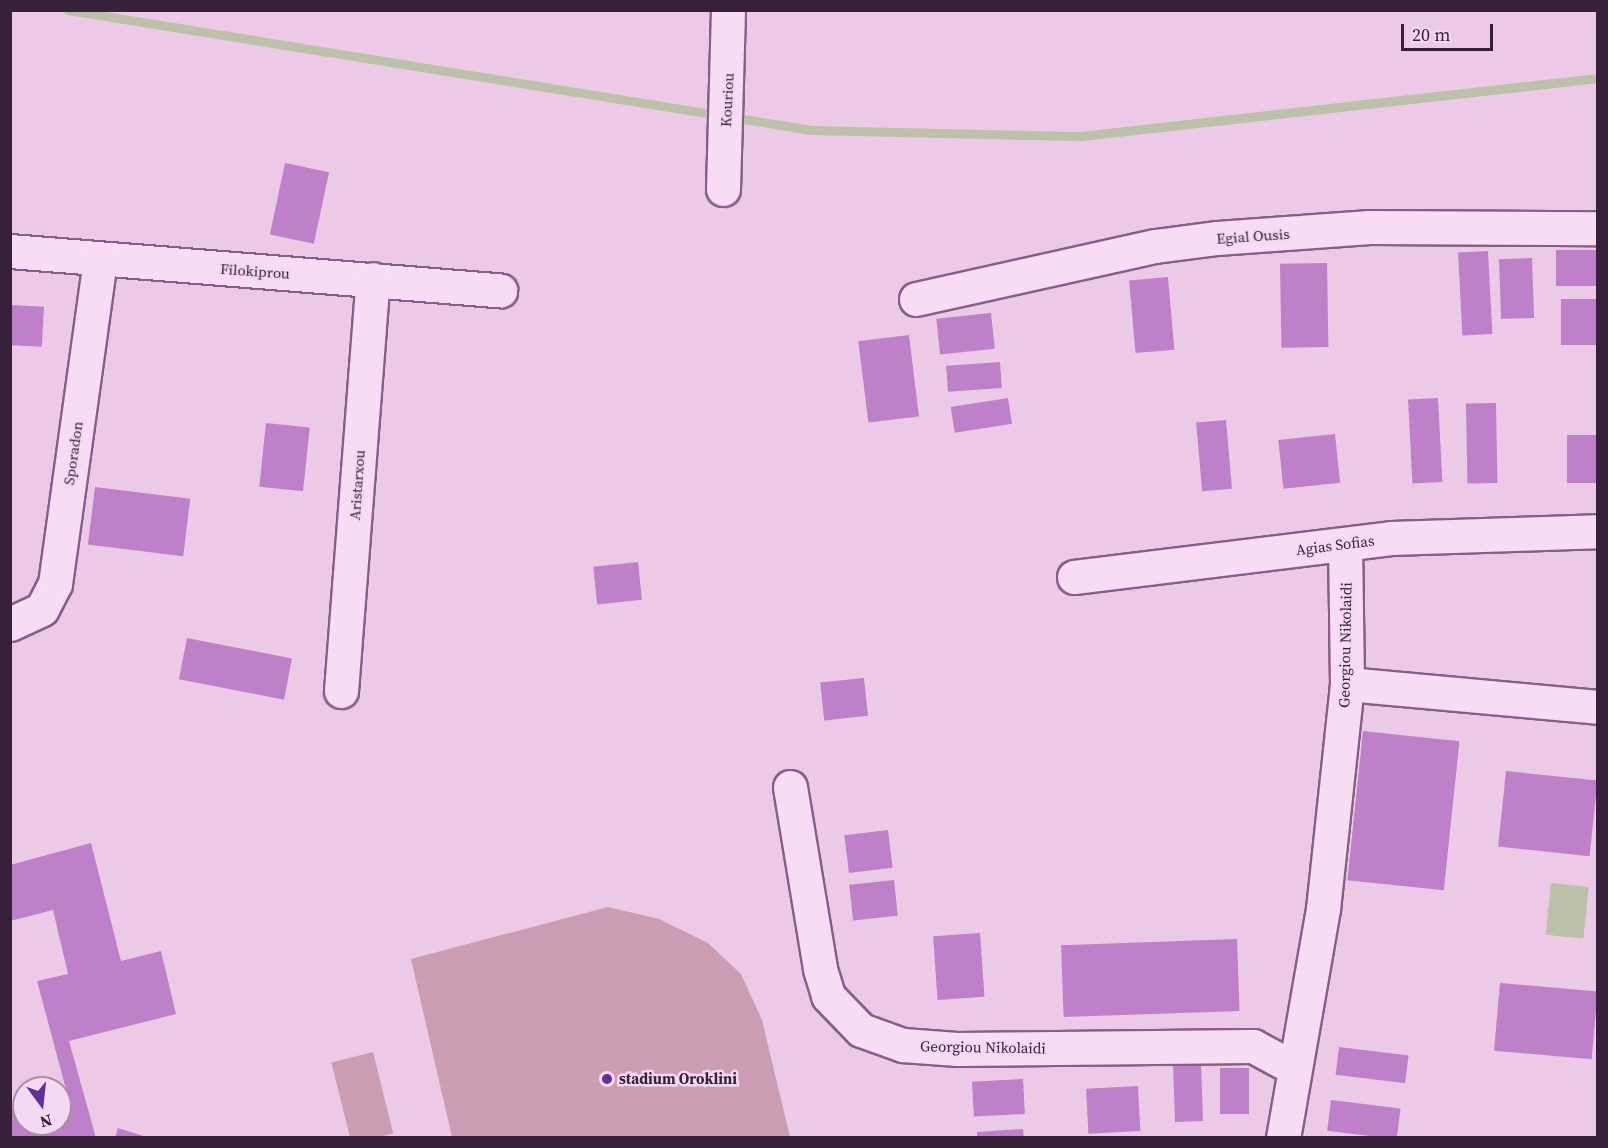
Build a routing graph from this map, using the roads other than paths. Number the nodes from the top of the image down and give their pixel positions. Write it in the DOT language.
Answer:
graph roads {
  1 [pos="728,10"];
  2 [pos="723,189"];
  3 [pos="1598,228"];
  4 [pos="10,251"];
  5 [pos="100,259"];
  6 [pos="373,279"];
  7 [pos="500,290"];
  8 [pos="916,299"];
  9 [pos="1598,531"];
  10 [pos="1345,544"];
  11 [pos="1074,577"];
  12 [pos="10,624"];
  13 [pos="1347,684"];
  14 [pos="341,691"];
  15 [pos="1598,707"];
  16 [pos="790,787"];
  17 [pos="1292,1067"];
  18 [pos="1283,1137"];
  1 -- 2 [label="street, Kouriou"];
  3 -- 8 [label="street, Egial Ousis"];
  4 -- 5 [label="street, Filokiprou"];
  5 -- 6 [label="street, Filokiprou"];
  5 -- 12 [label="street, Sporadon"];
  6 -- 7 [label="street, Filokiprou"];
  6 -- 14 [label="street, Aristarxou"];
  9 -- 10 [label="street, Agias Sofias"];
  10 -- 11 [label="street, Agias Sofias"];
  10 -- 13 [label="street, Georgiou Nikolaidi"];
  13 -- 15 [label="street"];
  13 -- 17 [label="street, Georgiou Nikolaidi"];
  16 -- 17 [label="street, Georgiou Nikolaidi"];
  17 -- 18 [label="street, Georgiou Nikolaidi"];
}
